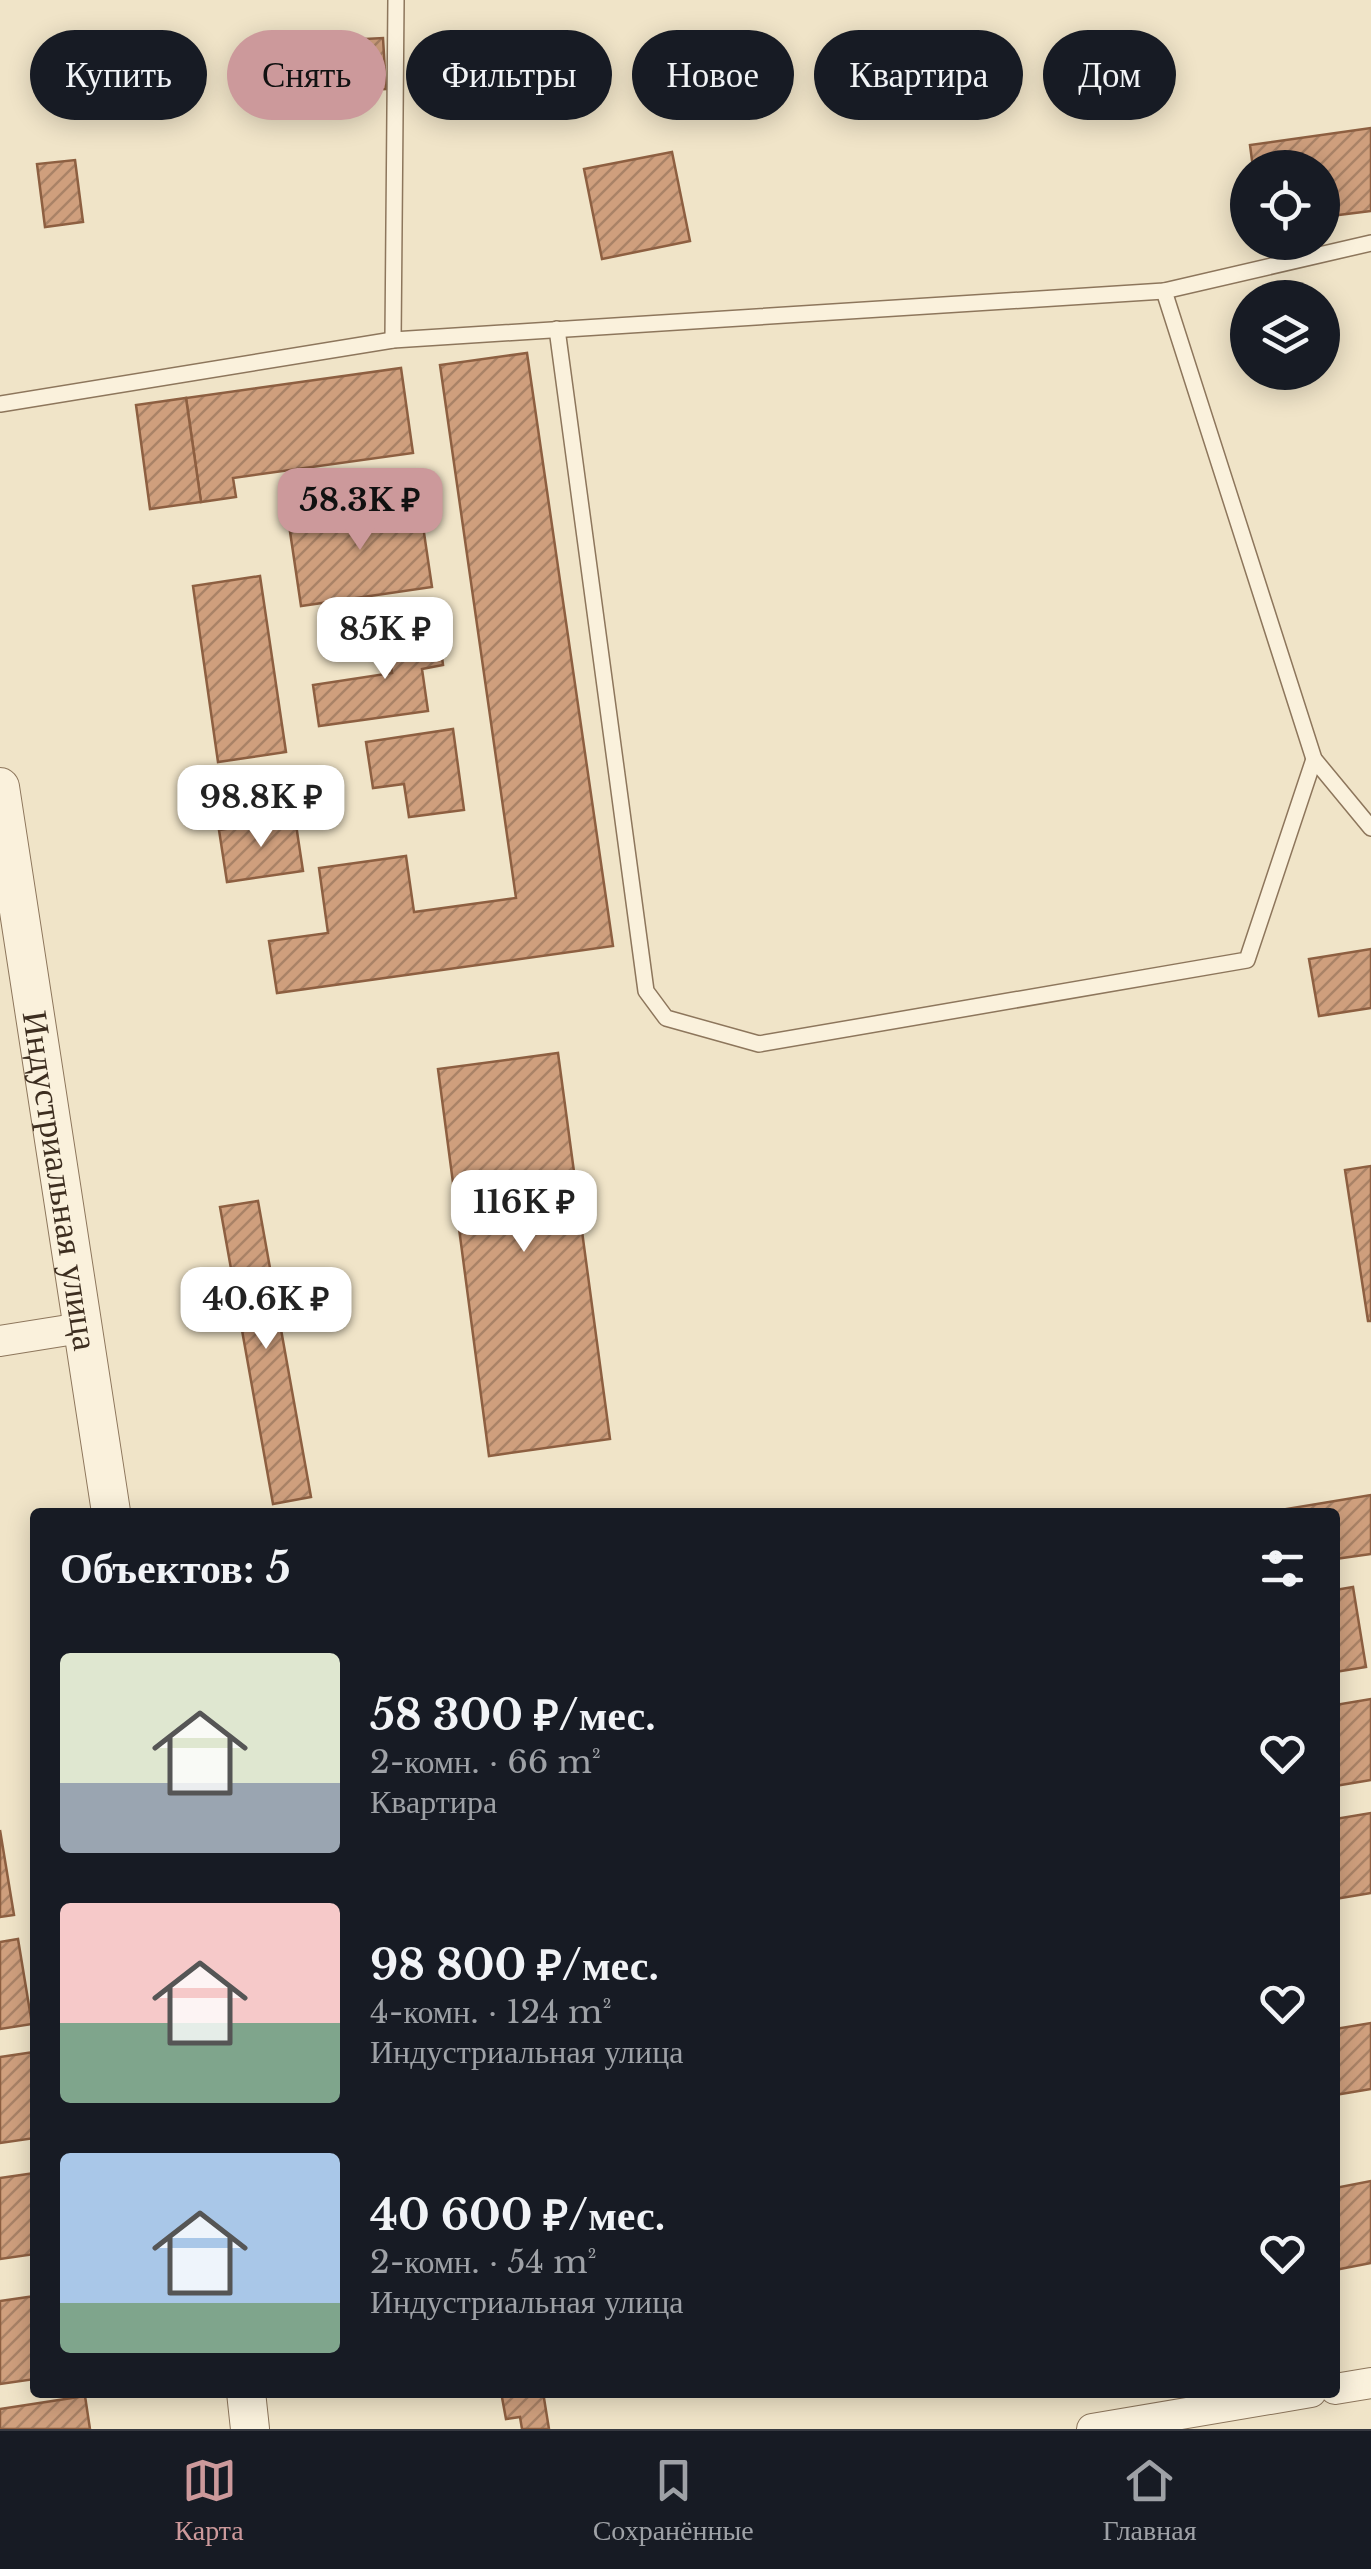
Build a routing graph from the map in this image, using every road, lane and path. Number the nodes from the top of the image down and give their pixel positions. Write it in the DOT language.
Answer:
graph roads {
  1 [pos="396,0"];
  2 [pos="1371,242"];
  3 [pos="1164,291"];
  4 [pos="557,329"];
  5 [pos="392,340"];
  6 [pos="0,404"];
  7 [pos="1314,758"];
  8 [pos="0,787"];
  9 [pos="1371,828"];
  10 [pos="81,1328"];
  11 [pos="0,1341"];
  12 [pos="109,1508"];
  13 [pos="1371,2382"];
  14 [pos="1340,2387"];
  15 [pos="247,2398"];
  16 [pos="1275,2398"];
  17 [pos="250,2429"];
  18 [pos="1092,2429"];
  1 -- 5 [label="lane"];
  2 -- 3 [label="lane"];
  3 -- 4 [label="lane"];
  3 -- 7 [label="lane"];
  4 -- 5 [label="lane"];
  4 -- 7 [label="lane"];
  5 -- 6 [label="lane"];
  7 -- 9 [label="lane"];
  8 -- 10 [label="street, Индустриальная улица"];
  10 -- 11 [label="street"];
  10 -- 12 [label="street, Индустриальная улица"];
  13 -- 14 [label="street"];
  15 -- 17 [label="street"];
  16 -- 18 [label="street"];
}
